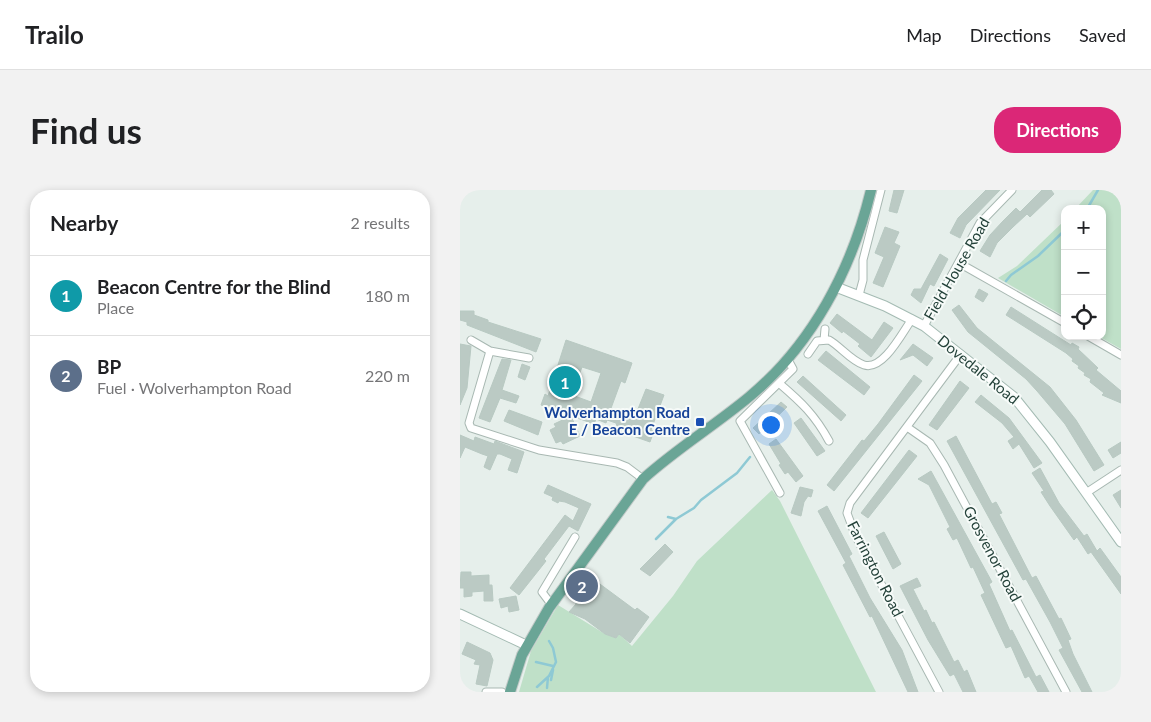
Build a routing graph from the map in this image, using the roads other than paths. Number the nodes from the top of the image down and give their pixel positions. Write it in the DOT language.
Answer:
graph roads {
  1 [pos="871,190"];
  2 [pos="881,190"];
  3 [pos="1012,190"];
  4 [pos="959,263"];
  5 [pos="836,287"];
  6 [pos="859,295"];
  7 [pos="912,319"];
  8 [pos="1061,321"];
  9 [pos="924,326"];
  10 [pos="825,329"];
  11 [pos="471,340"];
  12 [pos="824,340"];
  13 [pos="1095,340"];
  14 [pos="490,351"];
  15 [pos="808,354"];
  16 [pos="961,354"];
  17 [pos="1121,355"];
  18 [pos="529,358"];
  19 [pos="787,358"];
  20 [pos="780,384"];
  21 [pos="906,427"];
  22 [pos="829,441"];
  23 [pos="1121,470"];
  24 [pos="643,479"];
  25 [pos="780,493"];
  26 [pos="1086,493"];
  27 [pos="575,537"];
  28 [pos="1121,542"];
  29 [pos="551,604"];
  30 [pos="460,614"];
  31 [pos="526,645"];
  32 [pos="486,692"];
  33 [pos="502,692"];
  34 [pos="510,692"];
  35 [pos="939,692"];
  36 [pos="1066,692"];
  1 -- 5 [label="main road"];
  2 -- 6 [label="street"];
  3 -- 4 [label="street, Field House Road"];
  4 -- 8 [label="street"];
  4 -- 9 [label="street, Field House Road"];
  5 -- 6 [label="street, Dovedale Road"];
  5 -- 19 [label="main road"];
  6 -- 7 [label="street, Dovedale Road"];
  7 -- 9 [label="street, Dovedale Road"];
  7 -- 12 [label="street"];
  9 -- 16 [label="street, Dovedale Road"];
  10 -- 12 [label="street"];
  11 -- 14 [label="street"];
  12 -- 15 [label="street"];
  13 -- 17 [label="street"];
  14 -- 18 [label="street"];
  14 -- 24 [label="street"];
  16 -- 21 [label="street, Farrington Road"];
  16 -- 26 [label="street, Dovedale Road"];
  19 -- 20 [label="street"];
  19 -- 24 [label="main road"];
  20 -- 22 [label="street"];
  20 -- 25 [label="street"];
  21 -- 35 [label="street, Farrington Road"];
  21 -- 36 [label="street, Grosvenor Road"];
  23 -- 26 [label="street"];
  24 -- 29 [label="main road"];
  26 -- 28 [label="street, Dovedale Road"];
  27 -- 29 [label="street"];
  29 -- 31 [label="main road"];
  30 -- 31 [label="street"];
  31 -- 34 [label="main road"];
  32 -- 33 [label="street"];
}
